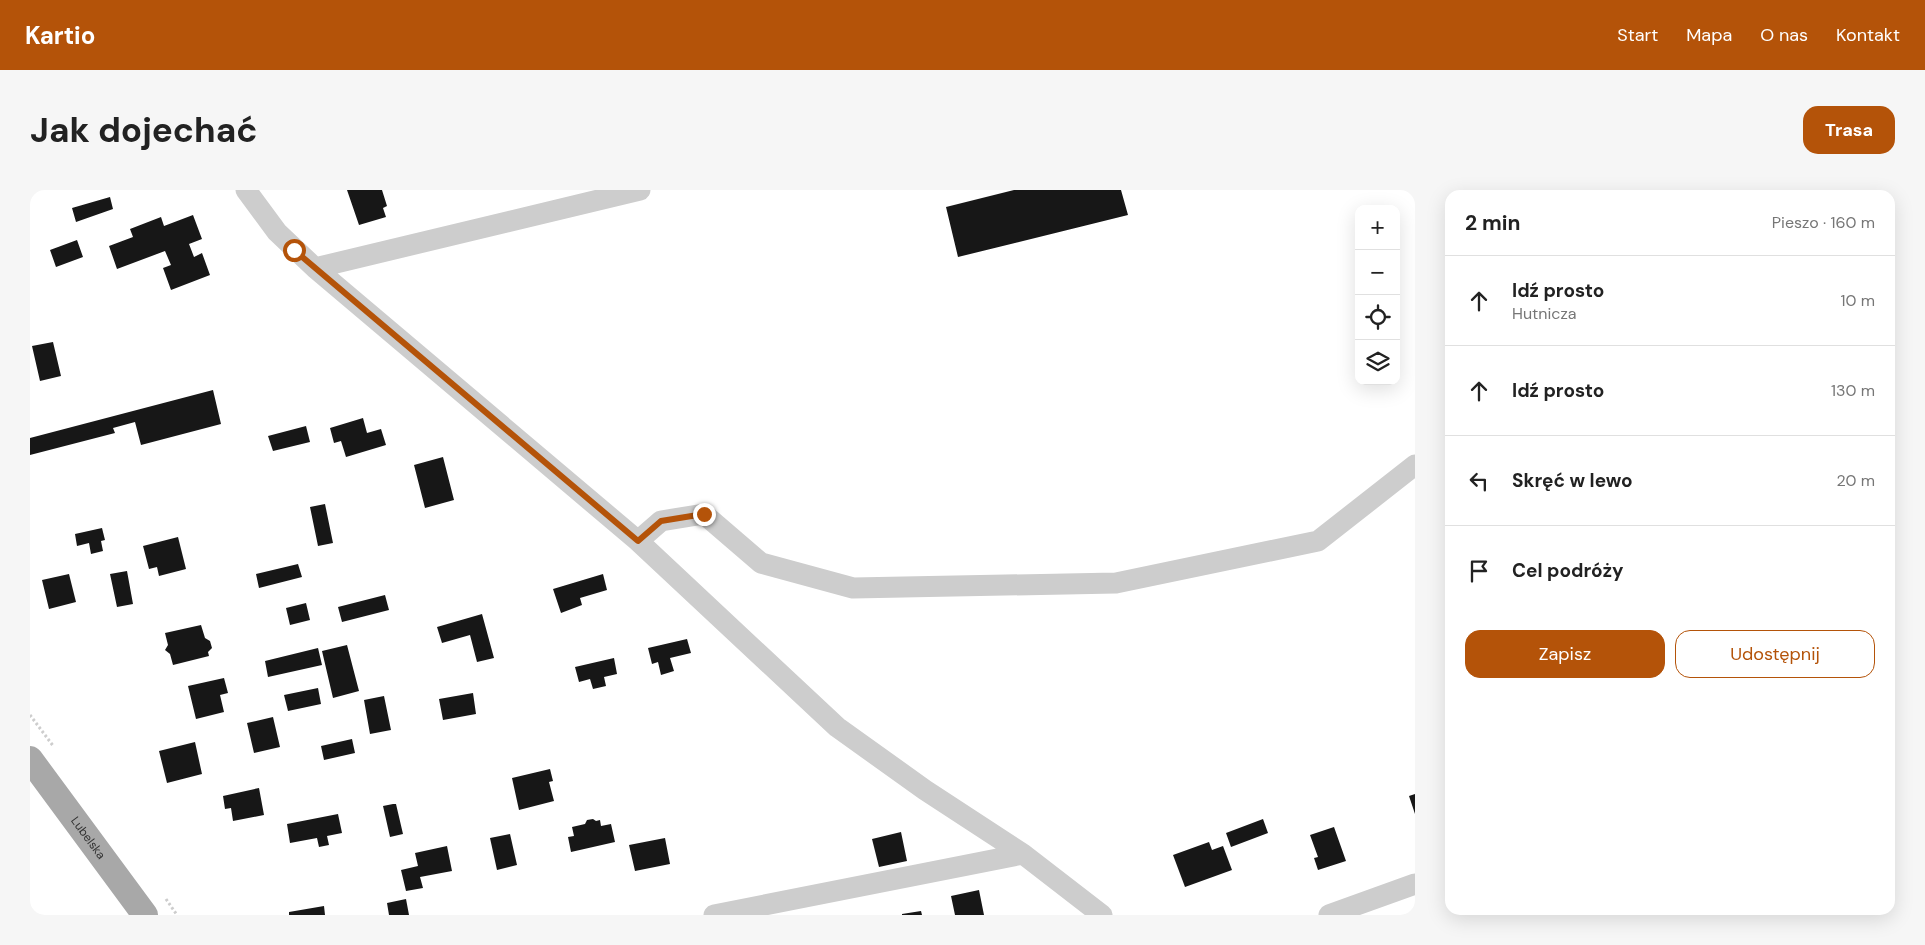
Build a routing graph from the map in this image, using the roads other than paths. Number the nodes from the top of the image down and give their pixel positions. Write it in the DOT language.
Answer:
graph roads {
  1 [pos="246,190"];
  2 [pos="640,190"];
  3 [pos="314,268"];
  4 [pos="1415,465"];
  5 [pos="638,541"];
  6 [pos="30,759"];
  7 [pos="1023,854"];
  8 [pos="1415,884"];
  9 [pos="145,915"];
  10 [pos="714,915"];
  11 [pos="1102,915"];
  12 [pos="1329,915"];
  1 -- 3 [label="street"];
  2 -- 3 [label="street"];
  3 -- 5 [label="street"];
  4 -- 5 [label="street"];
  5 -- 7 [label="street"];
  6 -- 9 [label="main road, Lubelska"];
  7 -- 10 [label="street"];
  7 -- 11 [label="street"];
  8 -- 12 [label="street"];
}
